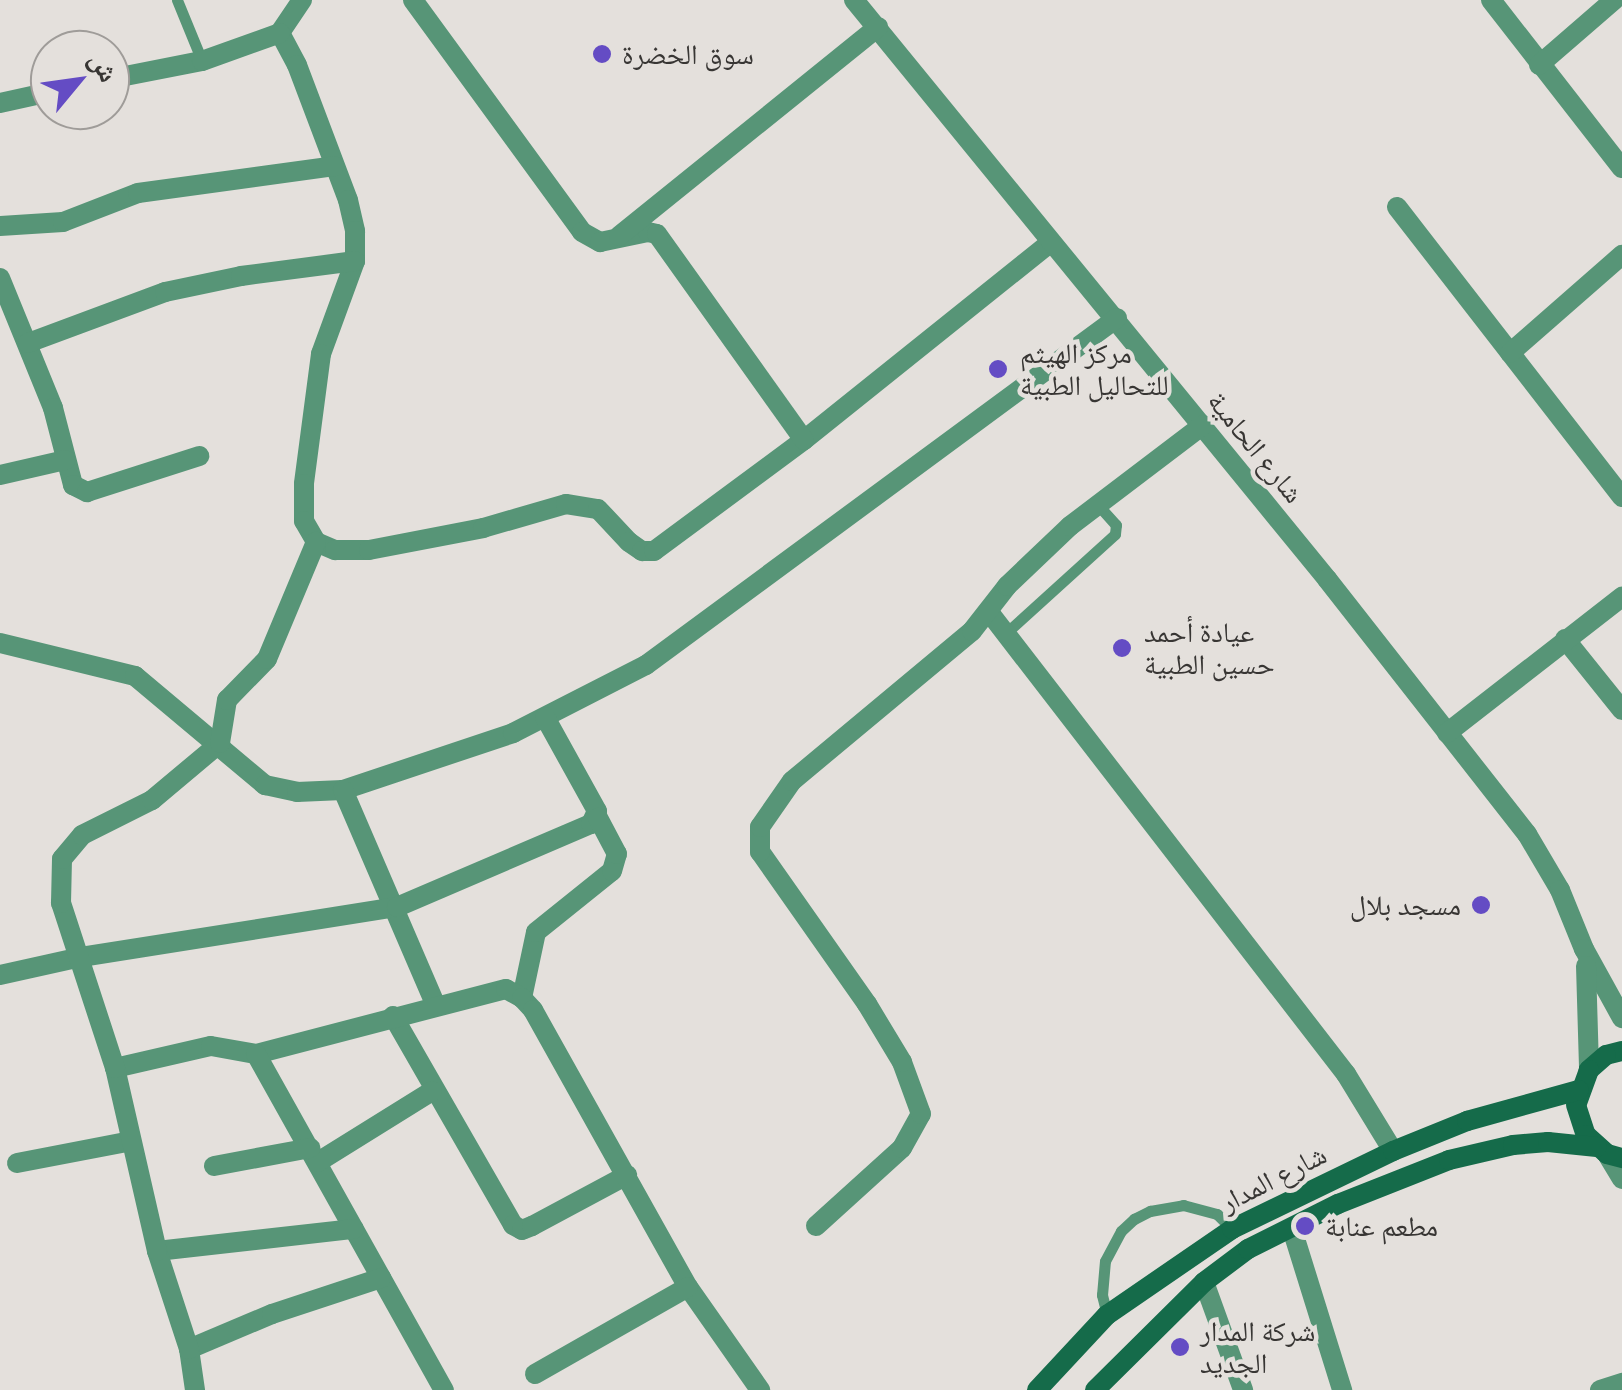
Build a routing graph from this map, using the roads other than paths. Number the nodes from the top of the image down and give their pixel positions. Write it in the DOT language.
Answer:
graph roads {
  1 [pos="177,0"];
  2 [pos="302,0"];
  3 [pos="413,0"];
  4 [pos="854,0"];
  5 [pos="1491,0"];
  6 [pos="1614,0"];
  7 [pos="878,26"];
  8 [pos="280,33"];
  9 [pos="202,61"];
  10 [pos="1539,64"];
  11 [pos="130,75"];
  12 [pos="30,96"];
  13 [pos="0,103"];
  14 [pos="334,166"];
  15 [pos="1622,168"];
  16 [pos="1397,208"];
  17 [pos="0,226"];
  18 [pos="612,241"];
  19 [pos="1050,243"];
  20 [pos="355,261"];
  21 [pos="1620,261"];
  22 [pos="0,278"];
  23 [pos="1117,318"];
  24 [pos="28,343"];
  25 [pos="1510,354"];
  26 [pos="1203,425"];
  27 [pos="804,440"];
  28 [pos="199,456"];
  29 [pos="64,460"];
  30 [pos="0,474"];
  31 [pos="1622,497"];
  32 [pos="1099,506"];
  33 [pos="316,542"];
  34 [pos="1622,596"];
  35 [pos="988,612"];
  36 [pos="1006,634"];
  37 [pos="1564,639"];
  38 [pos="0,643"];
  39 [pos="1622,710"];
  40 [pos="545,717"];
  41 [pos="1447,734"];
  42 [pos="220,743"];
  43 [pos="343,790"];
  44 [pos="598,818"];
  45 [pos="397,907"];
  46 [pos="1584,950"];
  47 [pos="82,957"];
  48 [pos="0,975"];
  49 [pos="522,998"];
  50 [pos="435,1004"];
  51 [pos="393,1016"];
  52 [pos="1622,1018"];
  53 [pos="1622,1051"];
  54 [pos="256,1054"];
  55 [pos="115,1068"];
  56 [pos="1588,1070"];
  57 [pos="1578,1090"];
  58 [pos="432,1091"];
  59 [pos="132,1142"];
  60 [pos="1394,1150"];
  61 [pos="1609,1153"];
  62 [pos="314,1155"];
  63 [pos="17,1163"];
  64 [pos="214,1166"];
  65 [pos="627,1175"];
  66 [pos="1622,1179"];
  67 [pos="816,1226"];
  68 [pos="354,1228"];
  69 [pos="1232,1229"];
  70 [pos="1292,1229"];
  71 [pos="157,1251"];
  72 [pos="381,1278"];
  73 [pos="1204,1282"];
  74 [pos="688,1287"];
  75 [pos="1107,1316"];
  76 [pos="188,1349"];
  77 [pos="535,1374"];
  78 [pos="1622,1383"];
  79 [pos="195,1390"];
  80 [pos="444,1390"];
  81 [pos="760,1390"];
  82 [pos="1036,1390"];
  83 [pos="1095,1390"];
  84 [pos="1243,1390"];
  85 [pos="1342,1390"];
  86 [pos="1600,1390"];
  1 -- 9 [label="lane"];
  2 -- 8 [label="street"];
  3 -- 18 [label="street"];
  4 -- 7 [label="street, شارع الحامية"];
  5 -- 10 [label="street"];
  6 -- 10 [label="street"];
  7 -- 18 [label="street"];
  7 -- 19 [label="street, شارع الحامية"];
  8 -- 9 [label="street"];
  8 -- 14 [label="street"];
  9 -- 11 [label="street"];
  10 -- 15 [label="street"];
  12 -- 13 [label="street"];
  14 -- 17 [label="street"];
  14 -- 20 [label="street"];
  16 -- 25 [label="street"];
  18 -- 27 [label="street"];
  19 -- 23 [label="street, شارع الحامية"];
  19 -- 27 [label="street"];
  20 -- 24 [label="street"];
  20 -- 33 [label="street"];
  21 -- 25 [label="street"];
  22 -- 24 [label="street"];
  23 -- 26 [label="street, شارع الحامية"];
  23 -- 40 [label="street"];
  24 -- 29 [label="street"];
  25 -- 31 [label="street"];
  26 -- 32 [label="street"];
  26 -- 41 [label="street, شارع الحامية"];
  27 -- 33 [label="street"];
  28 -- 29 [label="street"];
  29 -- 30 [label="street"];
  32 -- 35 [label="street"];
  32 -- 36 [label="lane"];
  33 -- 42 [label="street"];
  34 -- 37 [label="street"];
  35 -- 36 [label="street"];
  35 -- 67 [label="street"];
  36 -- 60 [label="street"];
  37 -- 39 [label="street"];
  37 -- 41 [label="street"];
  38 -- 42 [label="street"];
  40 -- 43 [label="street"];
  40 -- 44 [label="street"];
  41 -- 46 [label="street, شارع الحامية"];
  42 -- 43 [label="street"];
  42 -- 47 [label="street"];
  43 -- 45 [label="street"];
  44 -- 45 [label="street"];
  44 -- 49 [label="street"];
  45 -- 47 [label="street"];
  45 -- 50 [label="street"];
  46 -- 52 [label="street"];
  46 -- 56 [label="street"];
  47 -- 48 [label="street"];
  47 -- 55 [label="street"];
  49 -- 50 [label="street"];
  49 -- 65 [label="street"];
  50 -- 51 [label="street"];
  51 -- 54 [label="street"];
  51 -- 58 [label="street"];
  53 -- 56 [label="street"];
  54 -- 55 [label="street"];
  54 -- 62 [label="street"];
  55 -- 59 [label="street"];
  56 -- 57 [label="street"];
  57 -- 60 [label="street, شارع المدار"];
  57 -- 61 [label="street"];
  58 -- 62 [label="street"];
  58 -- 65 [label="street"];
  59 -- 63 [label="street"];
  59 -- 71 [label="street"];
  60 -- 69 [label="street, شارع المدار"];
  61 -- 66 [label="street"];
  61 -- 70 [label="street, شارع المدار"];
  62 -- 64 [label="street"];
  62 -- 68 [label="street"];
  65 -- 74 [label="street"];
  68 -- 71 [label="street"];
  68 -- 72 [label="street"];
  69 -- 75 [label="street, شارع المدار"];
  69 -- 75 [label="lane"];
  70 -- 73 [label="street, شارع المدار"];
  70 -- 85 [label="street"];
  71 -- 76 [label="street"];
  72 -- 76 [label="street"];
  72 -- 80 [label="street"];
  73 -- 83 [label="street, شارع المدار"];
  73 -- 84 [label="street"];
  74 -- 77 [label="street"];
  74 -- 81 [label="street"];
  75 -- 82 [label="street, شارع المدار"];
  76 -- 79 [label="street"];
  78 -- 86 [label="street"];
}
